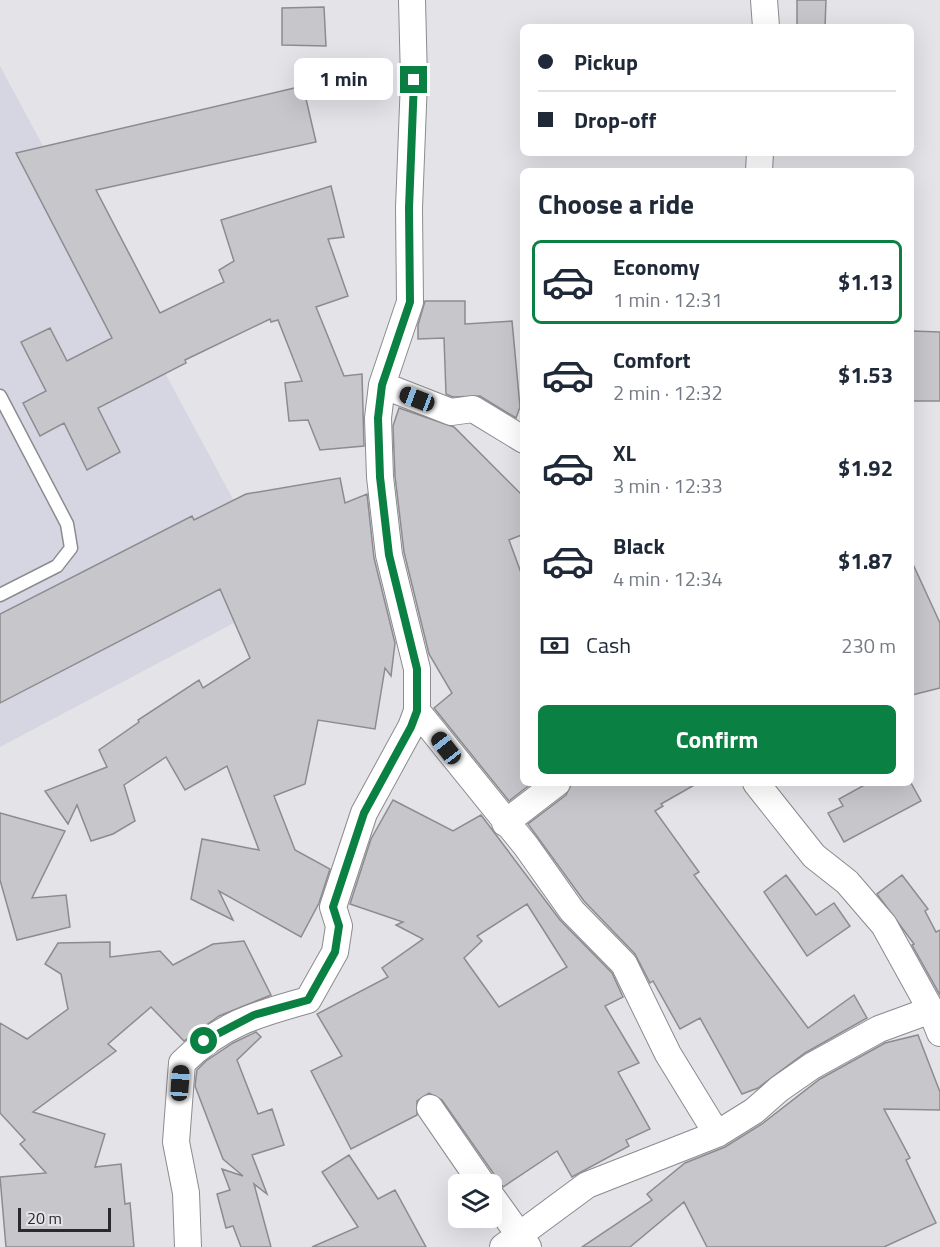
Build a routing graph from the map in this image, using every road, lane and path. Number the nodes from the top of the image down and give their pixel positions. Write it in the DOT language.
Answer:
graph roads {
  1 [pos="412,0"];
  2 [pos="764,0"];
  3 [pos="766,24"];
  4 [pos="382,385"];
  5 [pos="0,396"];
  6 [pos="520,438"];
  7 [pos="0,595"];
  8 [pos="417,711"];
  9 [pos="553,786"];
  10 [pos="758,786"];
  11 [pos="505,823"];
  12 [pos="936,1021"];
  13 [pos="430,1108"];
  14 [pos="717,1134"];
  15 [pos="475,1174"];
  16 [pos="502,1215"];
  17 [pos="517,1243"];
  18 [pos="188,1247"];
  1 -- 4 [label="street"];
  2 -- 3 [label="street"];
  4 -- 6 [label="street"];
  4 -- 8 [label="street"];
  5 -- 7 [label="lane"];
  8 -- 11 [label="street"];
  8 -- 18 [label="street"];
  9 -- 11 [label="street"];
  10 -- 12 [label="street"];
  11 -- 14 [label="street"];
  12 -- 14 [label="street"];
  13 -- 15 [label="street"];
  14 -- 17 [label="street"];
  16 -- 17 [label="street"];
}
